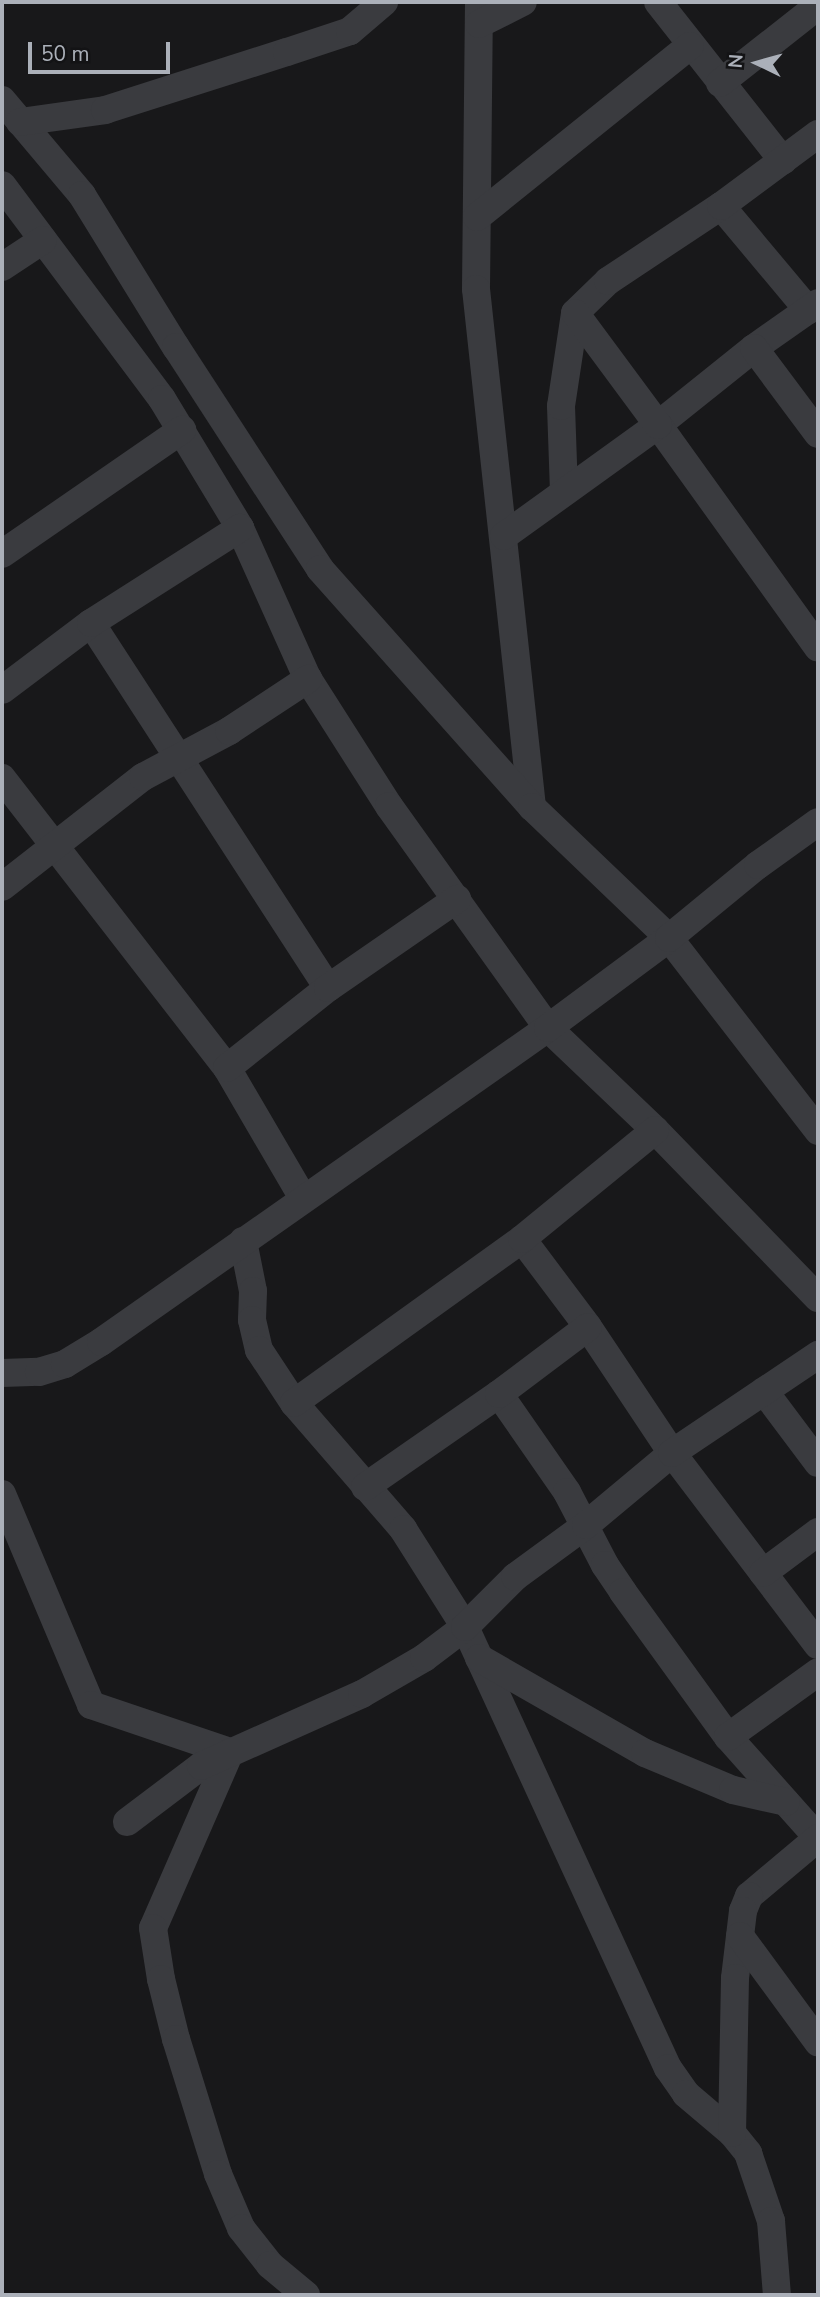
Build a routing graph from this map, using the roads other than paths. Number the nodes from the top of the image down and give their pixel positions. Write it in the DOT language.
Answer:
graph roads {
  1 [pos="384,2"];
  2 [pos="523,2"];
  3 [pos="658,2"];
  4 [pos="818,6"];
  5 [pos="479,13"];
  6 [pos="691,46"];
  7 [pos="720,83"];
  8 [pos="2,100"];
  9 [pos="20,122"];
  10 [pos="818,134"];
  11 [pos="783,161"];
  12 [pos="2,185"];
  13 [pos="721,206"];
  14 [pos="477,217"];
  15 [pos="43,240"];
  16 [pos="2,268"];
  17 [pos="813,306"];
  18 [pos="575,313"];
  19 [pos="754,348"];
  20 [pos="658,425"];
  21 [pos="182,430"];
  22 [pos="818,434"];
  23 [pos="564,492"];
  24 [pos="240,528"];
  25 [pos="504,536"];
  26 [pos="2,554"];
  27 [pos="91,623"];
  28 [pos="818,646"];
  29 [pos="308,679"];
  30 [pos="2,690"];
  31 [pos="176,757"];
  32 [pos="2,778"];
  33 [pos="532,807"];
  34 [pos="818,822"];
  35 [pos="55,845"];
  36 [pos="2,887"];
  37 [pos="457,899"];
  38 [pos="669,938"];
  39 [pos="328,988"];
  40 [pos="548,1028"];
  41 [pos="227,1068"];
  42 [pos="656,1130"];
  43 [pos="818,1131"];
  44 [pos="303,1198"];
  45 [pos="522,1239"];
  46 [pos="243,1241"];
  47 [pos="818,1298"];
  48 [pos="588,1328"];
  49 [pos="818,1355"];
  50 [pos="2,1373"];
  51 [pos="764,1391"];
  52 [pos="499,1394"];
  53 [pos="294,1403"];
  54 [pos="672,1453"];
  55 [pos="818,1463"];
  56 [pos="365,1487"];
  57 [pos="2,1494"];
  58 [pos="586,1525"];
  59 [pos="818,1532"];
  60 [pos="763,1573"];
  61 [pos="466,1627"];
  62 [pos="818,1645"];
  63 [pos="479,1658"];
  64 [pos="818,1672"];
  65 [pos="729,1737"];
  66 [pos="230,1752"];
  67 [pos="786,1802"];
  68 [pos="127,1822"];
  69 [pos="740,1936"];
  70 [pos="818,2042"];
  71 [pos="732,2133"];
  72 [pos="306,2295"];
  73 [pos="777,2295"];
  1 -- 9 [label="street"];
  2 -- 5 [label="street"];
  3 -- 6 [label="street"];
  4 -- 7 [label="street"];
  5 -- 14 [label="street"];
  6 -- 7 [label="street"];
  6 -- 14 [label="street"];
  7 -- 11 [label="street"];
  8 -- 9 [label="street"];
  9 -- 33 [label="street"];
  10 -- 11 [label="street"];
  11 -- 13 [label="street"];
  12 -- 15 [label="street"];
  13 -- 17 [label="street"];
  13 -- 18 [label="street"];
  14 -- 25 [label="street"];
  15 -- 16 [label="street"];
  15 -- 21 [label="street"];
  17 -- 19 [label="street"];
  18 -- 20 [label="street"];
  18 -- 23 [label="street"];
  19 -- 20 [label="street"];
  19 -- 22 [label="street"];
  20 -- 23 [label="street"];
  20 -- 28 [label="street"];
  21 -- 24 [label="street"];
  21 -- 26 [label="street"];
  23 -- 25 [label="street"];
  24 -- 27 [label="street"];
  24 -- 29 [label="street"];
  25 -- 33 [label="street"];
  27 -- 30 [label="street"];
  27 -- 31 [label="street"];
  29 -- 31 [label="street"];
  29 -- 37 [label="street"];
  31 -- 35 [label="street"];
  31 -- 39 [label="street"];
  32 -- 35 [label="street"];
  33 -- 38 [label="street"];
  34 -- 38 [label="street"];
  35 -- 36 [label="street"];
  35 -- 41 [label="street"];
  37 -- 39 [label="street"];
  37 -- 40 [label="street"];
  38 -- 40 [label="street"];
  38 -- 43 [label="street"];
  39 -- 41 [label="street"];
  40 -- 42 [label="street"];
  40 -- 44 [label="street"];
  41 -- 44 [label="street"];
  42 -- 45 [label="street"];
  42 -- 47 [label="street"];
  44 -- 46 [label="street"];
  45 -- 48 [label="street"];
  45 -- 53 [label="street"];
  46 -- 50 [label="street"];
  46 -- 53 [label="street"];
  48 -- 52 [label="street"];
  48 -- 54 [label="street"];
  49 -- 51 [label="street"];
  51 -- 54 [label="street"];
  51 -- 55 [label="street"];
  52 -- 56 [label="street"];
  52 -- 58 [label="street"];
  53 -- 56 [label="street"];
  54 -- 58 [label="street"];
  54 -- 60 [label="street"];
  56 -- 61 [label="street"];
  57 -- 66 [label="street"];
  58 -- 61 [label="street"];
  58 -- 65 [label="street"];
  59 -- 60 [label="street"];
  60 -- 62 [label="street"];
  61 -- 63 [label="street"];
  61 -- 66 [label="street"];
  63 -- 67 [label="street"];
  63 -- 71 [label="street"];
  64 -- 65 [label="street"];
  65 -- 67 [label="street"];
  66 -- 68 [label="street"];
  66 -- 72 [label="street"];
  67 -- 69 [label="street"];
  69 -- 70 [label="street"];
  69 -- 71 [label="street"];
  71 -- 73 [label="street"];
}
